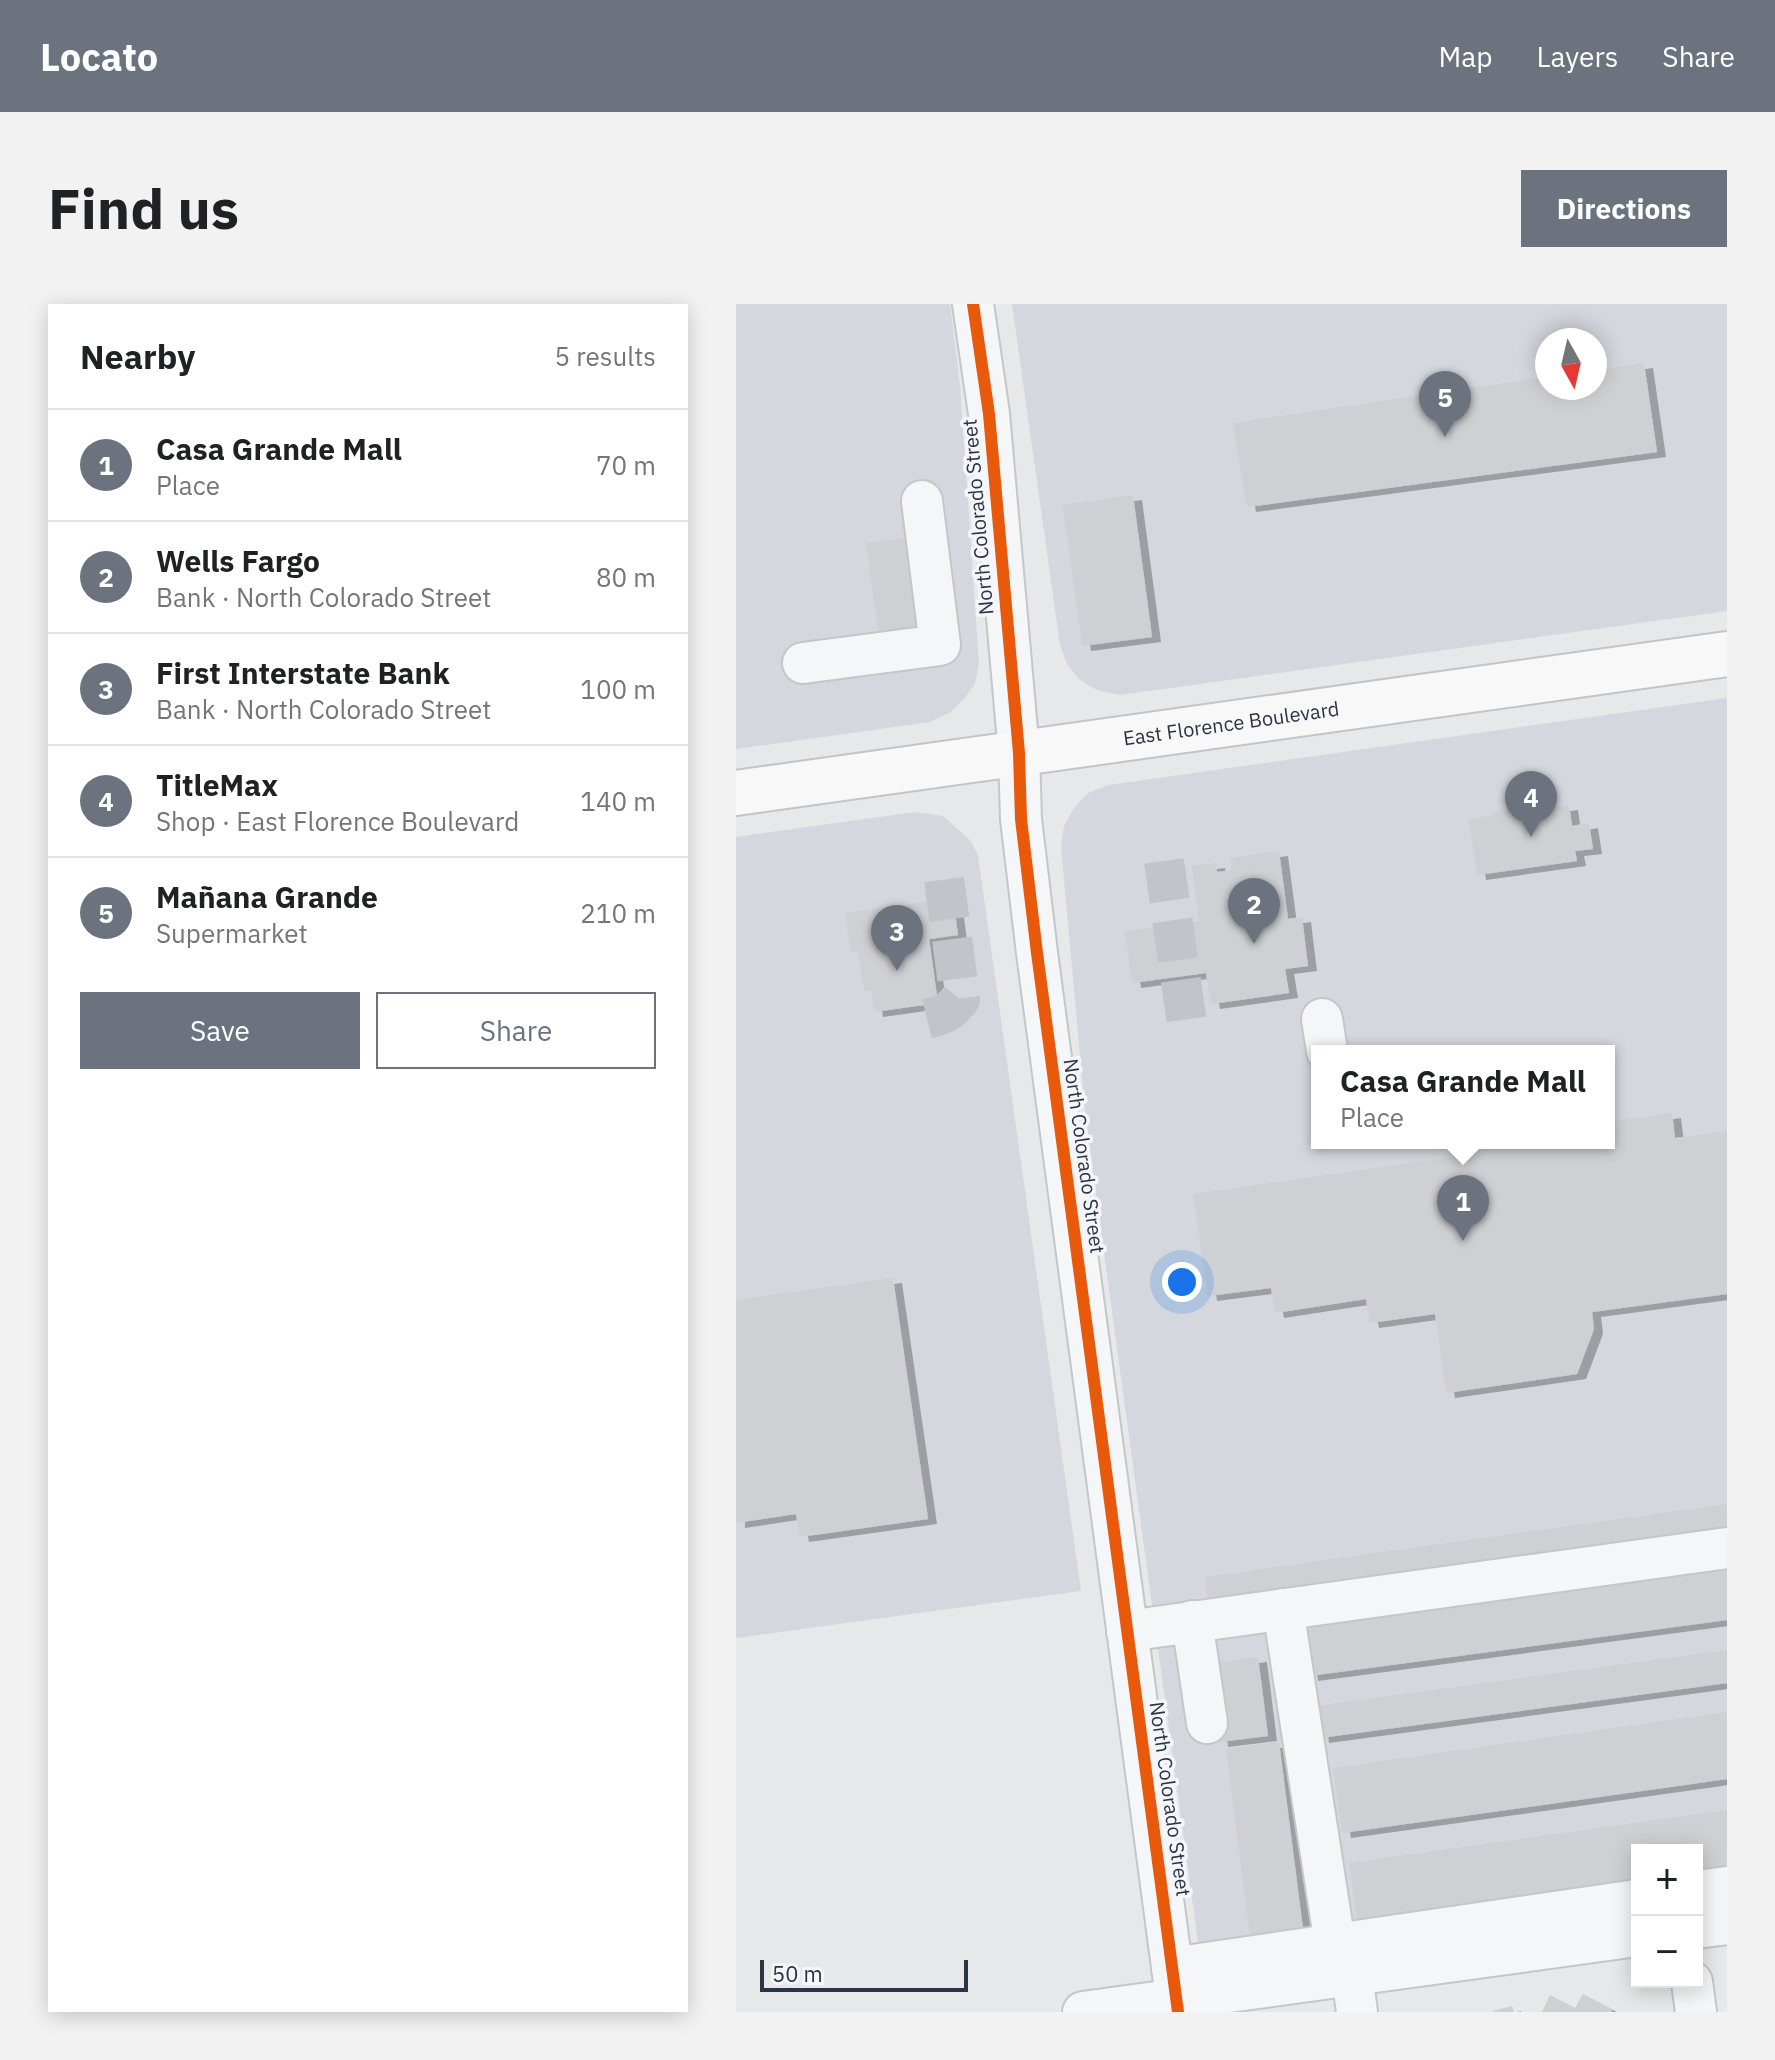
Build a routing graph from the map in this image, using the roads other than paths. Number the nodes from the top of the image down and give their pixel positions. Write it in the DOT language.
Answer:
graph roads {
  1 [pos="973,304"];
  2 [pos="922,501"];
  3 [pos="1727,654"];
  4 [pos="803,663"];
  5 [pos="1019,753"];
  6 [pos="736,793"];
  7 [pos="1727,1548"];
  8 [pos="1283,1609"];
  9 [pos="1192,1621"];
  10 [pos="1127,1631"];
  11 [pos="1207,1723"];
  12 [pos="1727,1887"];
  13 [pos="1703,1890"];
  14 [pos="1631,1902"];
  15 [pos="1727,1924"];
  16 [pos="1703,1927"];
  17 [pos="1631,1937"];
  18 [pos="1348,1977"];
  19 [pos="1693,1988"];
  20 [pos="1176,1993"];
  21 [pos="1083,2012"];
  22 [pos="1696,2012"];
  1 -- 5 [label="street, North Colorado Street"];
  2 -- 4 [label="street"];
  3 -- 5 [label="main road, East Florence Boulevard"];
  5 -- 6 [label="main road, East Florence Boulevard"];
  5 -- 10 [label="street, North Colorado Street"];
  7 -- 8 [label="street"];
  8 -- 9 [label="street"];
  8 -- 18 [label="street"];
  9 -- 10 [label="street"];
  9 -- 11 [label="street"];
  10 -- 20 [label="street, North Colorado Street"];
  12 -- 13 [label="street"];
  14 -- 18 [label="street"];
  15 -- 16 [label="street"];
  17 -- 18 [label="street"];
  18 -- 20 [label="street"];
  19 -- 22 [label="street"];
  20 -- 21 [label="street"];
}
